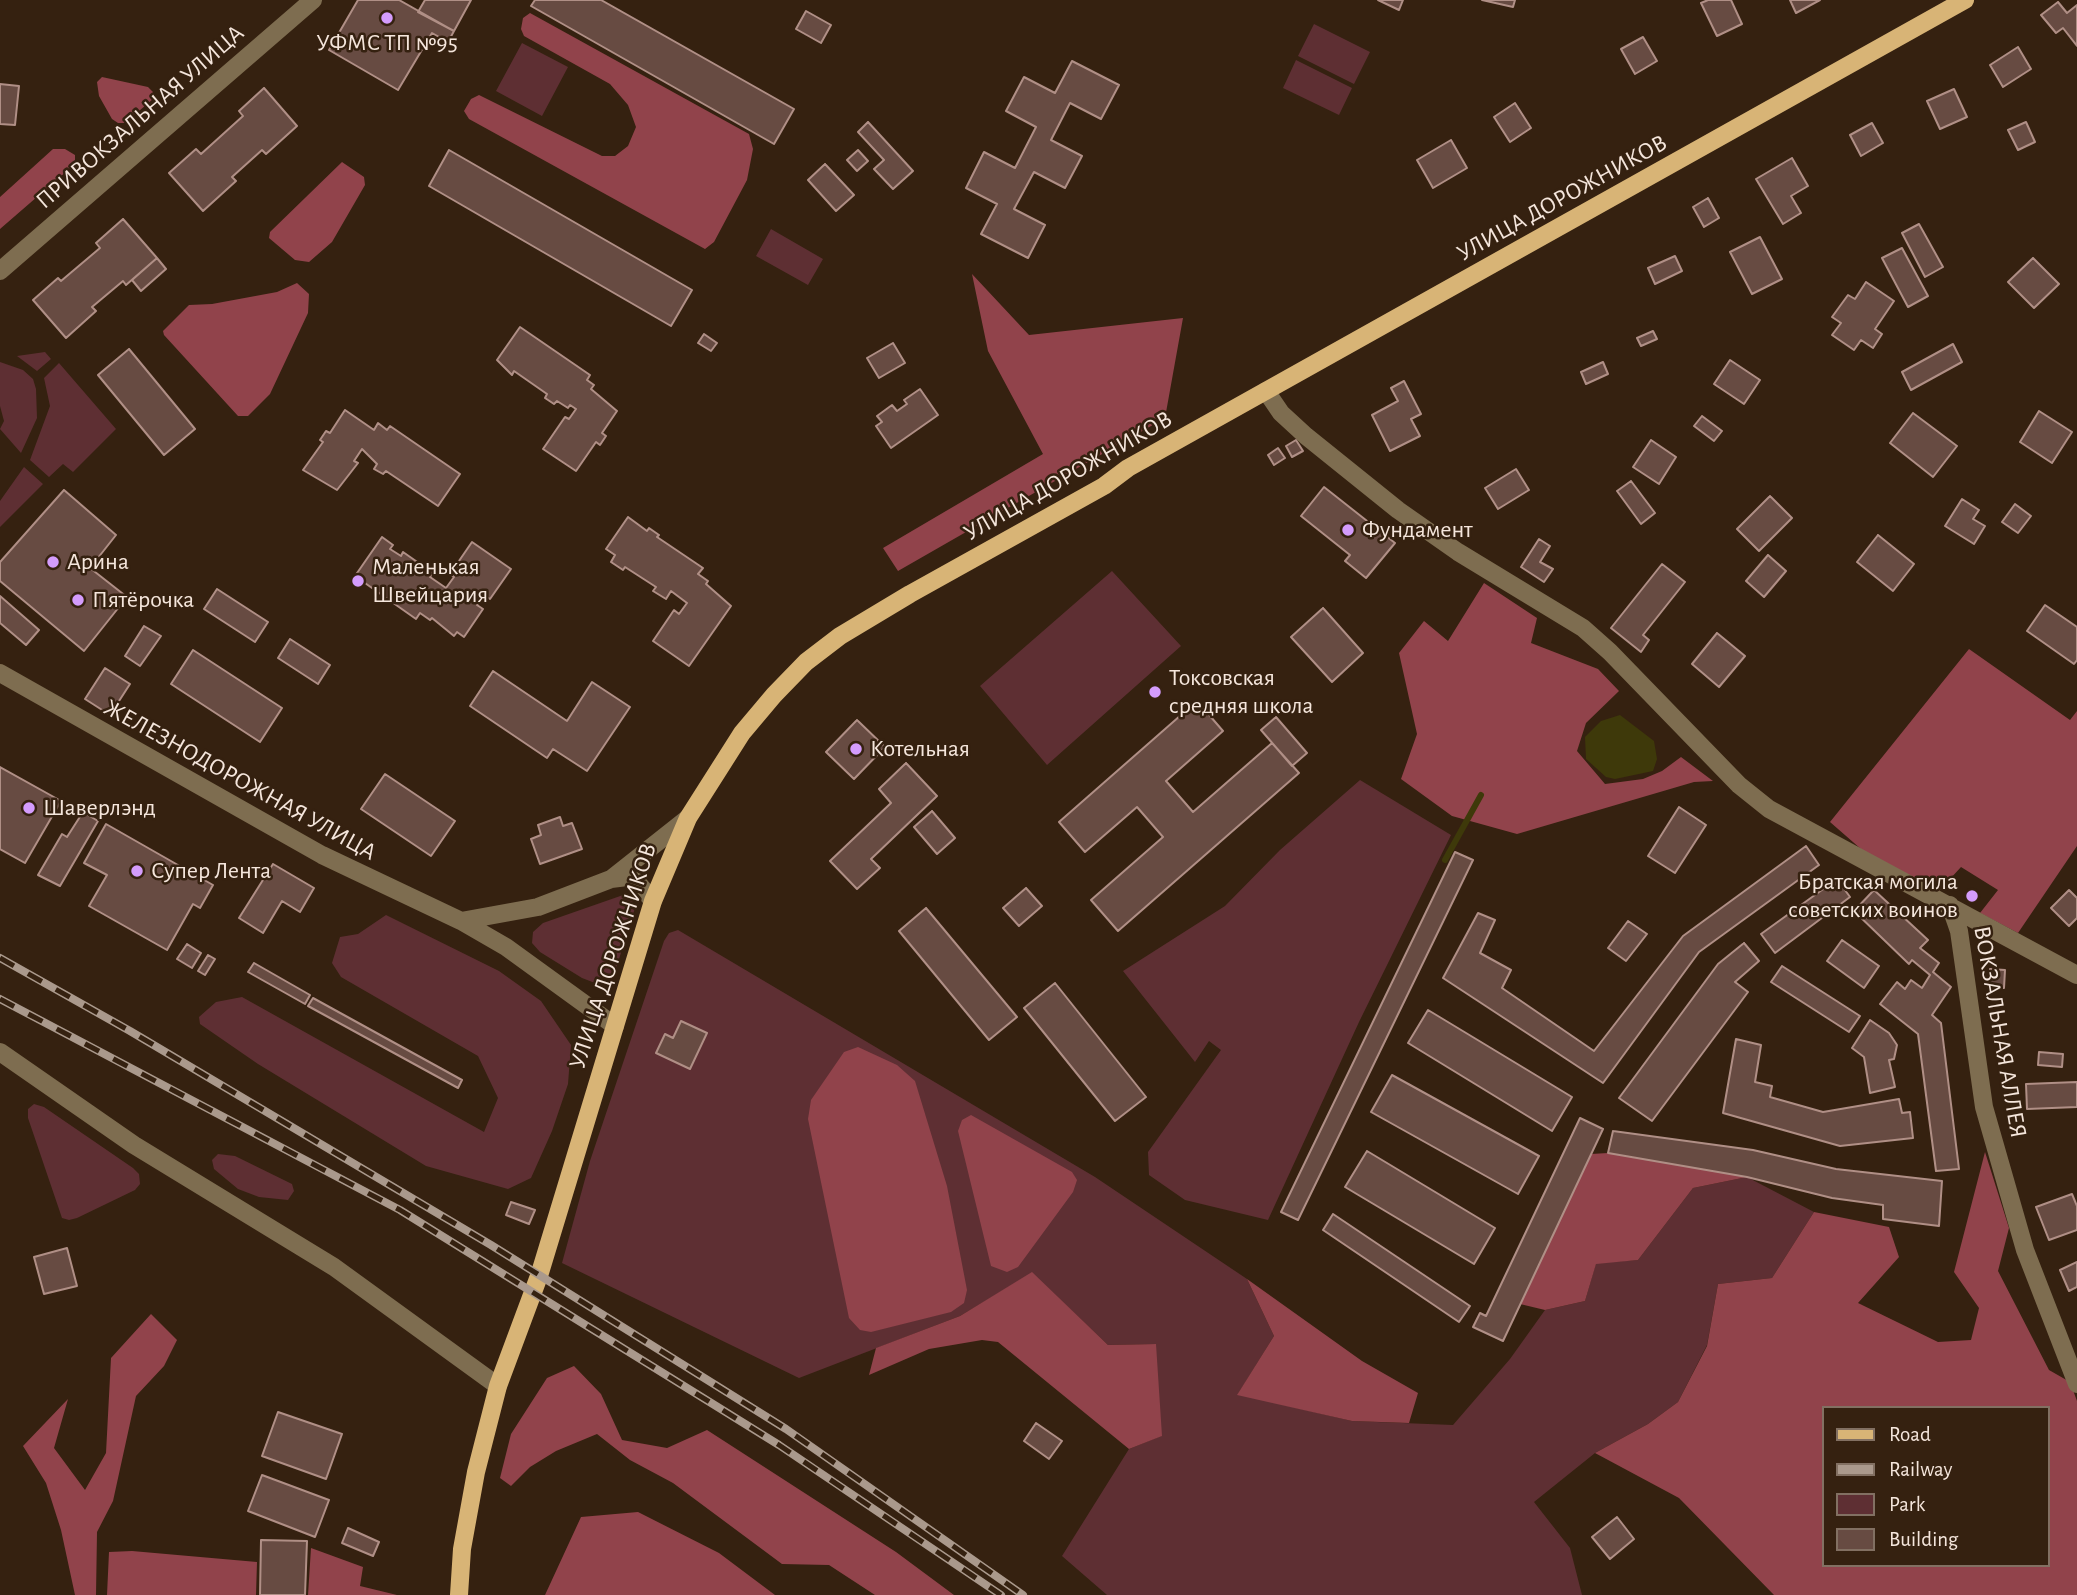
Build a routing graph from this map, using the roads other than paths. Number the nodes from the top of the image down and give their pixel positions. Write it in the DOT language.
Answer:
graph roads {
  1 [pos="313,0"];
  2 [pos="1965,0"];
  3 [pos="0,271"];
  4 [pos="1266,391"];
  5 [pos="0,673"];
  6 [pos="688,818"];
  7 [pos="611,879"];
  8 [pos="653,901"];
  9 [pos="1950,905"];
  10 [pos="461,921"];
  11 [pos="2077,975"];
  12 [pos="615,1026"];
  13 [pos="0,1052"];
  14 [pos="2077,1384"];
  15 [pos="498,1386"];
  16 [pos="459,1595"];
  1 -- 3 [label="street, ПРИВОКЗАЛЬНАЯ УЛИЦА"];
  2 -- 4 [label="main road, УЛИЦА ДОРОЖНИКОВ"];
  4 -- 6 [label="main road, УЛИЦА ДОРОЖНИКОВ"];
  4 -- 9 [label="street"];
  5 -- 10 [label="street, ЖЕЛЕЗНОДОРОЖНАЯ УЛИЦА"];
  6 -- 7 [label="street"];
  6 -- 8 [label="main road, УЛИЦА ДОРОЖНИКОВ"];
  7 -- 8 [label="street"];
  7 -- 10 [label="street"];
  8 -- 12 [label="main road, УЛИЦА ДОРОЖНИКОВ"];
  9 -- 11 [label="street, ВОКЗАЛЬНАЯ АЛЛЕЯ"];
  9 -- 14 [label="street, ВОКЗАЛЬНАЯ АЛЛЕЯ"];
  10 -- 12 [label="street, ЖЕЛЕЗНОДОРОЖНАЯ УЛИЦА"];
  12 -- 15 [label="main road, УЛИЦА ДОРОЖНИКОВ"];
  13 -- 15 [label="street"];
  15 -- 16 [label="main road, УЛИЦА ДОРОЖНИКОВ"];
}
